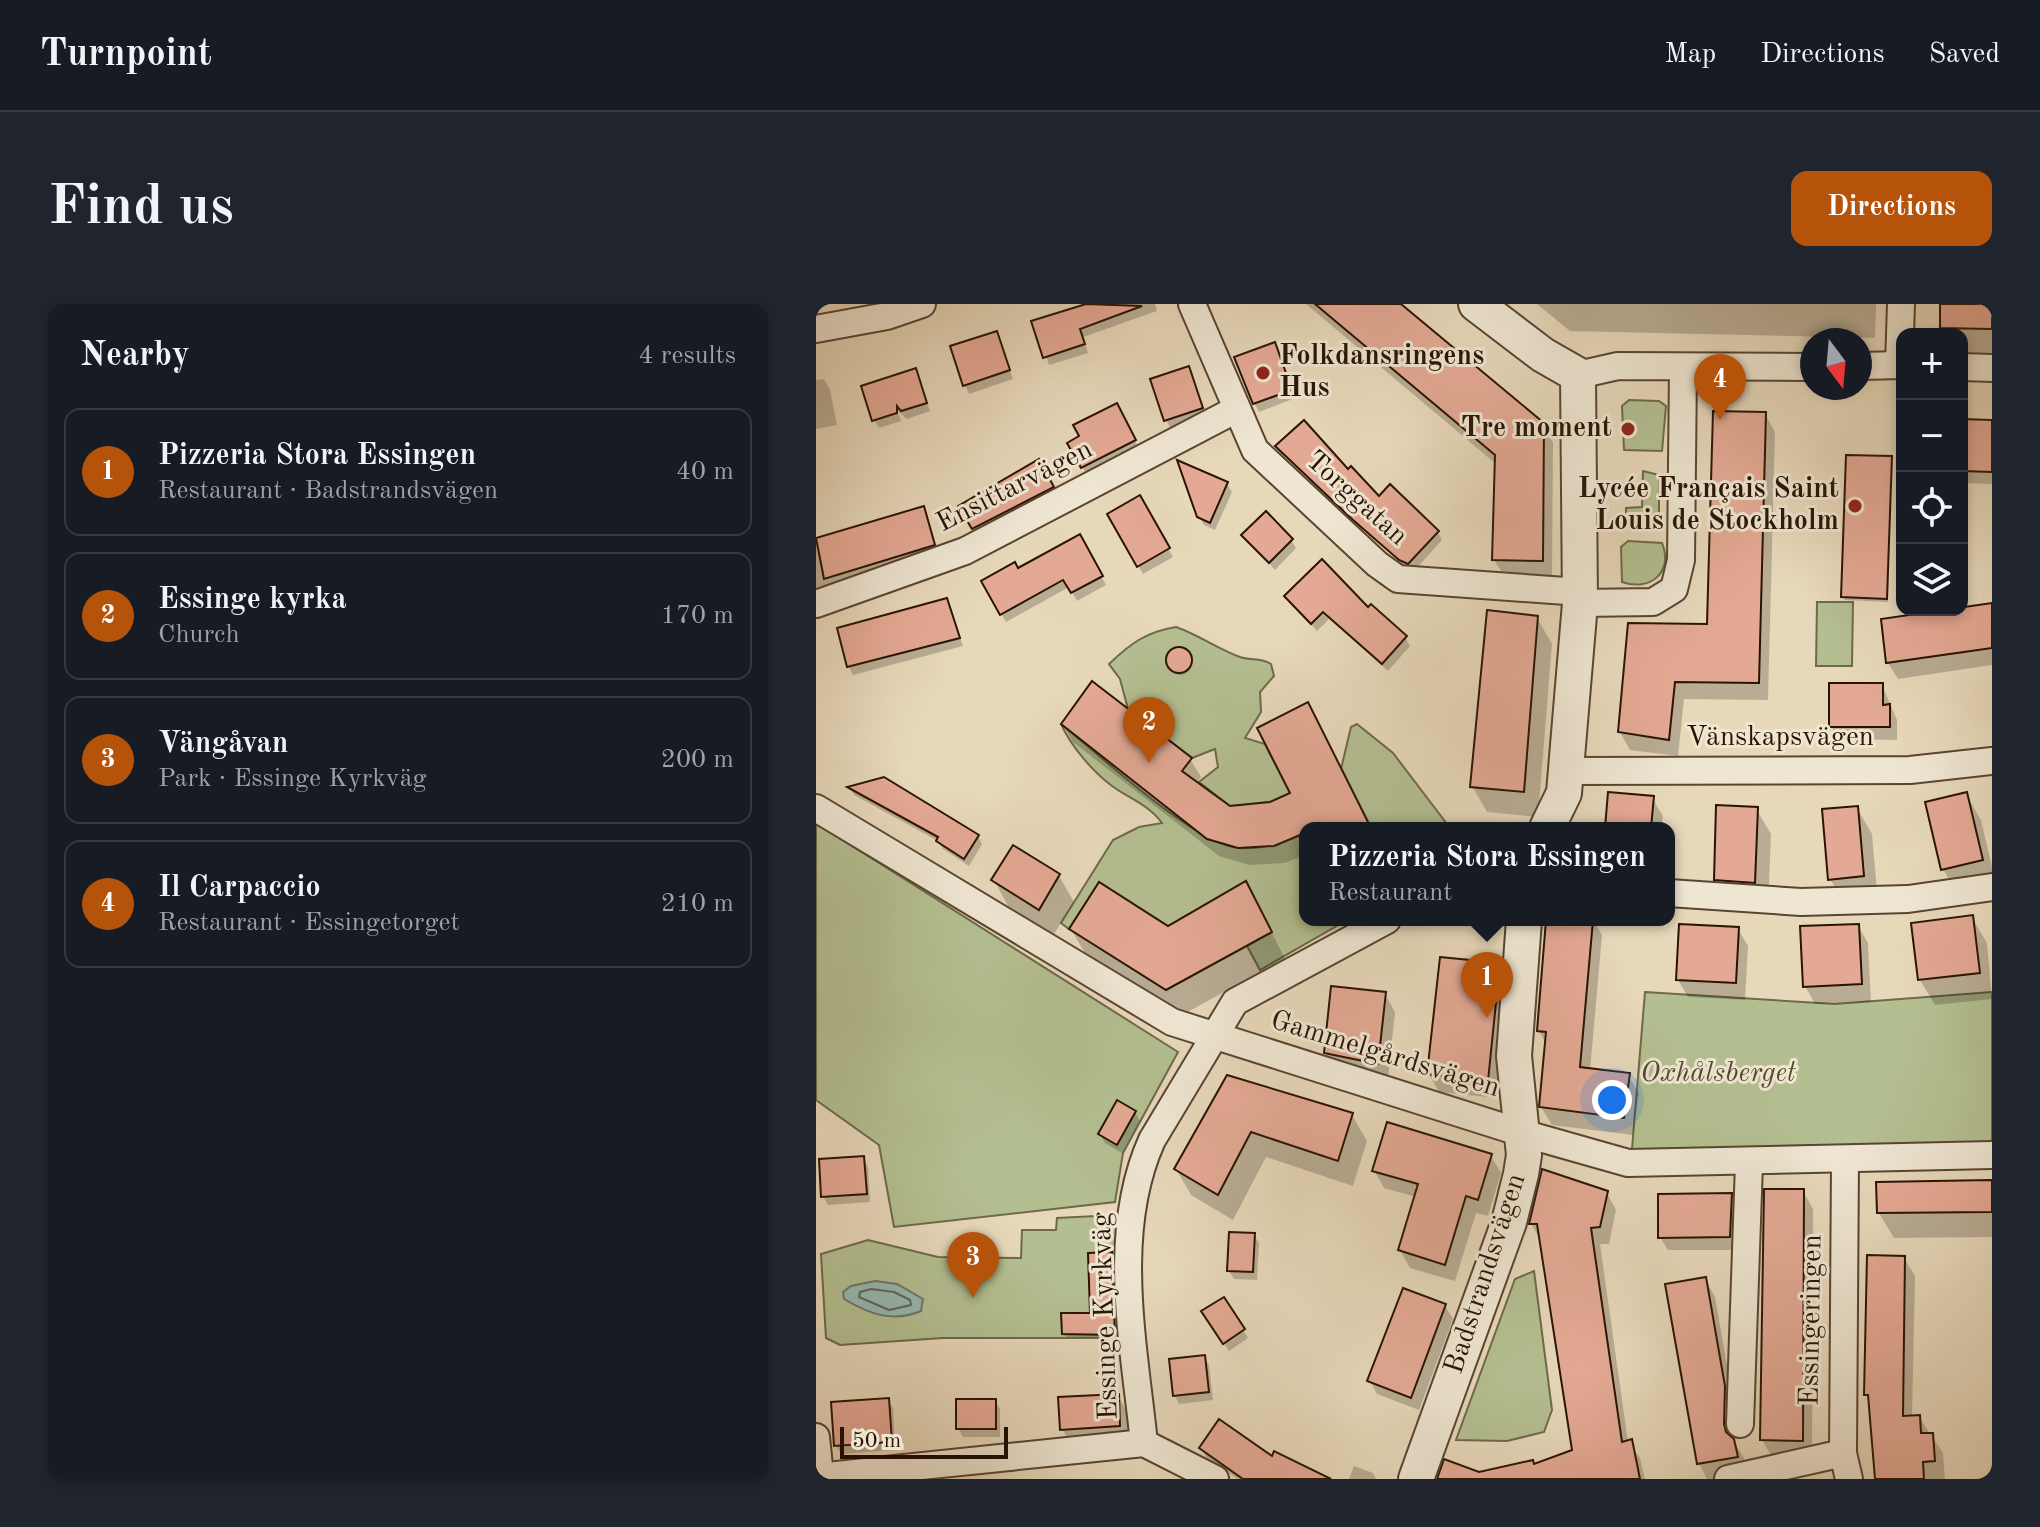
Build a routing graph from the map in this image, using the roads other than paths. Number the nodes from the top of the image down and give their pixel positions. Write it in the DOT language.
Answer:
graph roads {
  1 [pos="922,304"];
  2 [pos="1192,304"];
  3 [pos="1476,304"];
  4 [pos="1901,304"];
  5 [pos="1901,328"];
  6 [pos="816,329"];
  7 [pos="1896,365"];
  8 [pos="1872,366"];
  9 [pos="1800,367"];
  10 [pos="1968,367"];
  11 [pos="1683,368"];
  12 [pos="1992,368"];
  13 [pos="1578,375"];
  14 [pos="1235,410"];
  15 [pos="1580,598"];
  16 [pos="816,604"];
  17 [pos="1992,761"];
  18 [pos="1567,771"];
  19 [pos="816,808"];
  20 [pos="1550,822"];
  21 [pos="1992,887"];
  22 [pos="1675,893"];
  23 [pos="1376,926"];
  24 [pos="1524,926"];
  25 [pos="1218,1036"];
  26 [pos="1522,1133"];
  27 [pos="1992,1155"];
  28 [pos="1845,1161"];
  29 [pos="1749,1163"];
  30 [pos="1740,1424"];
  31 [pos="816,1437"];
  32 [pos="1144,1443"];
  33 [pos="1843,1453"];
  34 [pos="820,1477"];
  35 [pos="1215,1479"];
  36 [pos="1416,1479"];
  37 [pos="1728,1479"];
  38 [pos="1849,1479"];
  1 -- 6 [label="street"];
  2 -- 14 [label="street, Torggatan"];
  3 -- 13 [label="street"];
  4 -- 5 [label="street"];
  7 -- 8 [label="street"];
  9 -- 11 [label="street"];
  10 -- 12 [label="street"];
  11 -- 13 [label="street"];
  11 -- 15 [label="street, Torggatan"];
  13 -- 15 [label="street"];
  14 -- 15 [label="street, Torggatan"];
  14 -- 16 [label="street, Ensittarvägen"];
  15 -- 18 [label="street"];
  17 -- 18 [label="street, Vänskapsvägen"];
  18 -- 20 [label="street"];
  19 -- 25 [label="street, Gammelgårdsvägen"];
  21 -- 22 [label="street"];
  23 -- 25 [label="street, Essinge Kyrkväg"];
  24 -- 26 [label="street, Badstrandsvägen"];
  25 -- 26 [label="street, Gammelgårdsvägen"];
  25 -- 32 [label="street, Essinge Kyrkväg"];
  26 -- 29 [label="street, Gammelgårdsvägen"];
  26 -- 36 [label="street, Badstrandsvägen"];
  27 -- 28 [label="street, Gammelgårdsvägen"];
  28 -- 29 [label="street, Gammelgårdsvägen"];
  28 -- 33 [label="street, Essingeringen"];
  29 -- 30 [label="street"];
  31 -- 34 [label="street"];
  32 -- 34 [label="street"];
  32 -- 35 [label="street"];
  33 -- 37 [label="street"];
  33 -- 38 [label="street, Essingeringen"];
}
